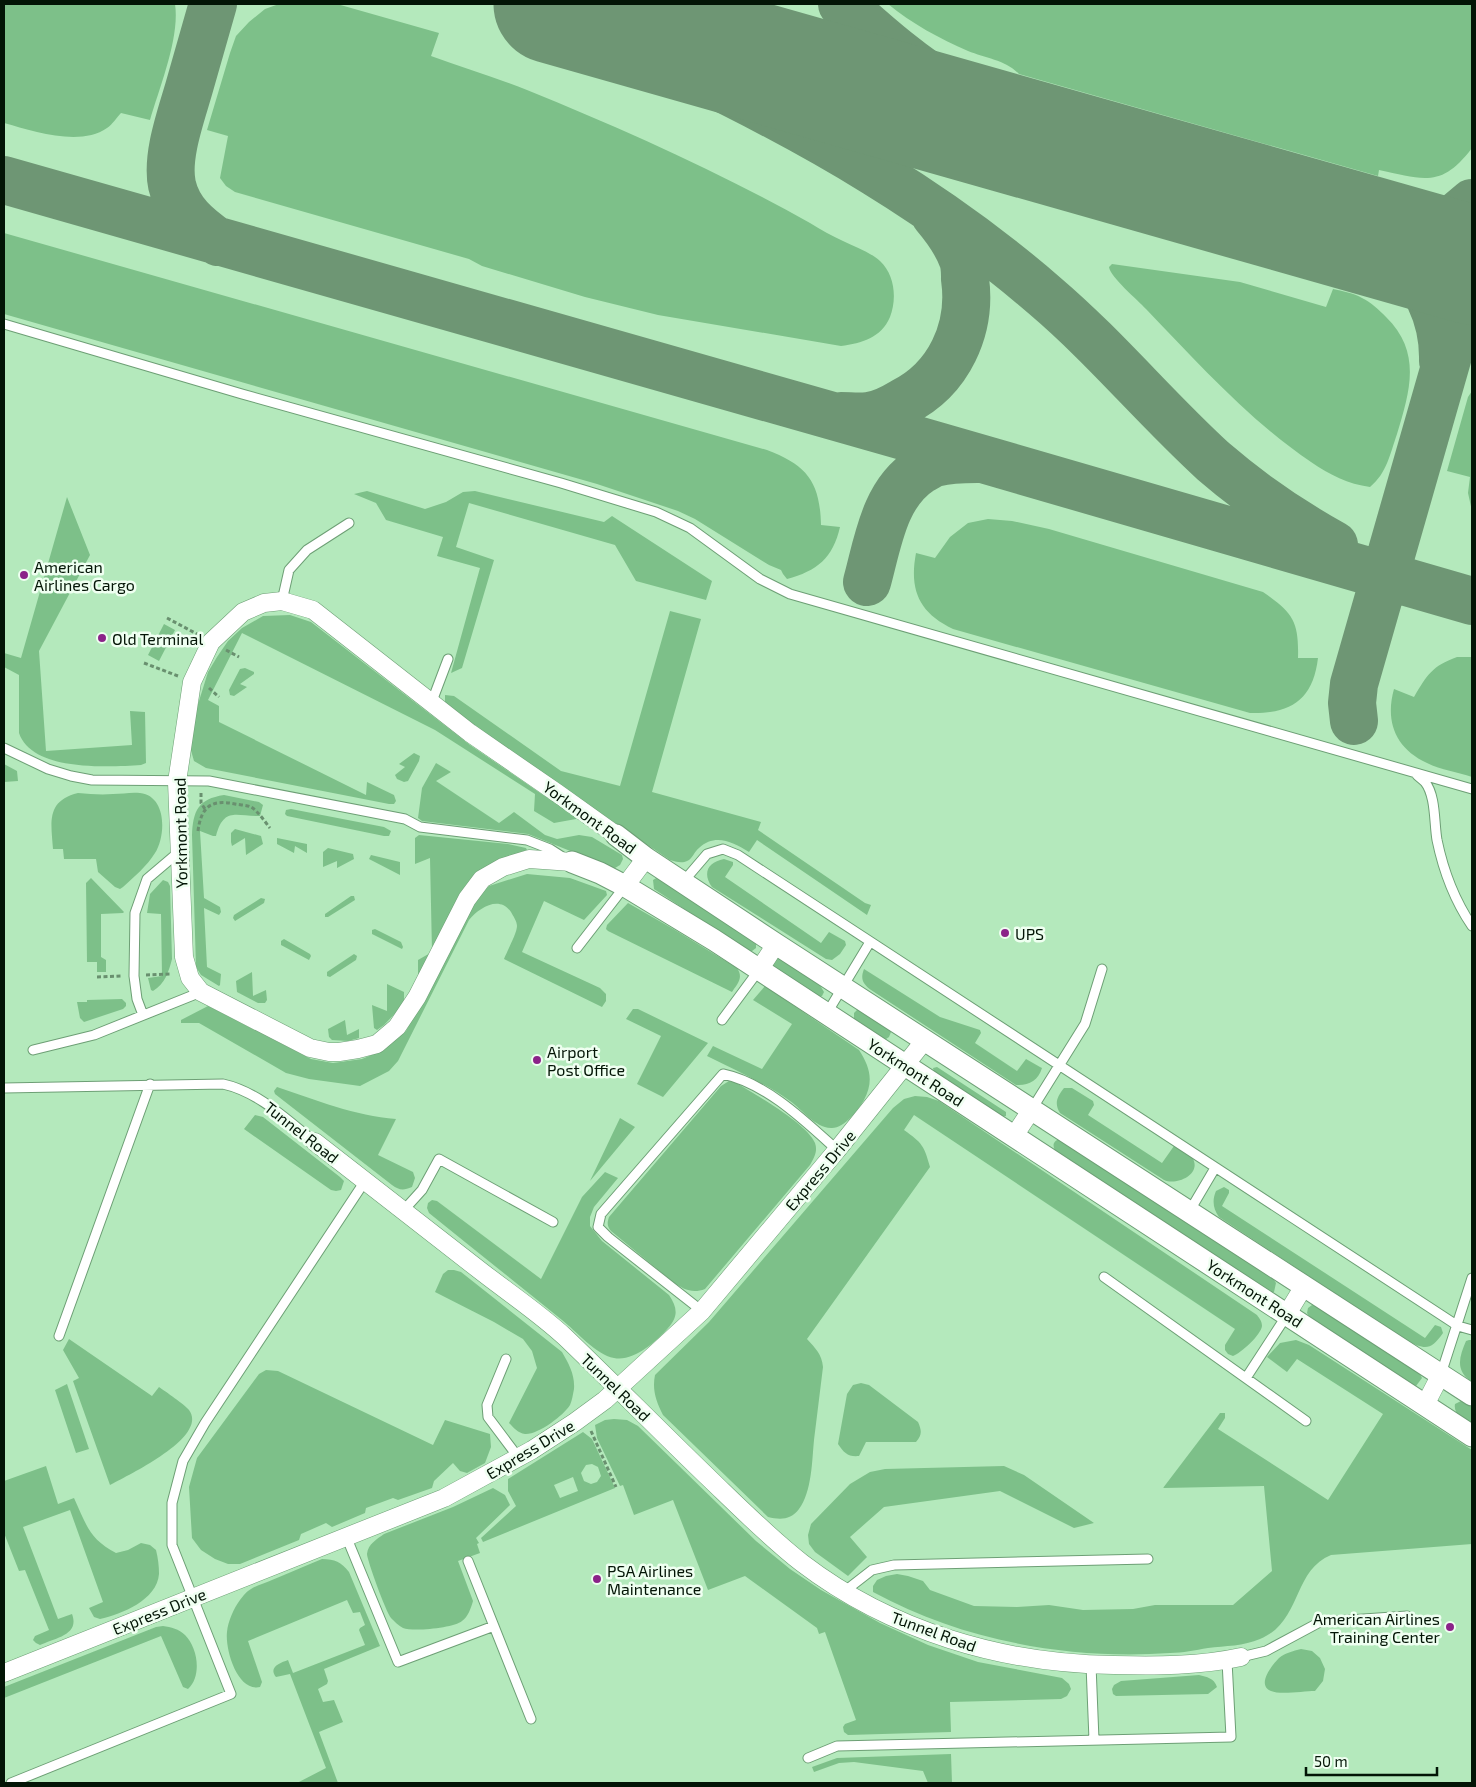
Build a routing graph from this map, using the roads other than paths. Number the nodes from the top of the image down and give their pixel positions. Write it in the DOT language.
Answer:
graph roads {
  1 [pos="4,324"];
  2 [pos="349,523"];
  3 [pos="282,601"];
  4 [pos="448,659"];
  5 [pos="432,704"];
  6 [pos="4,748"];
  7 [pos="1414,772"];
  8 [pos="177,782"];
  9 [pos="1472,789"];
  10 [pos="616,835"];
  11 [pos="180,851"];
  12 [pos="646,858"];
  13 [pos="572,862"];
  14 [pos="683,883"];
  15 [pos="625,886"];
  16 [pos="1472,926"];
  17 [pos="870,942"];
  18 [pos="776,944"];
  19 [pos="577,948"];
  20 [pos="1102,969"];
  21 [pos="759,970"];
  22 [pos="843,987"];
  23 [pos="201,992"];
  24 [pos="827,1014"];
  25 [pos="143,1015"];
  26 [pos="722,1020"];
  27 [pos="925,1040"];
  28 [pos="33,1050"];
  29 [pos="906,1065"];
  30 [pos="1059,1066"];
  31 [pos="150,1084"];
  32 [pos="4,1088"];
  33 [pos="1032,1109"];
  34 [pos="1014,1136"];
  35 [pos="315,1142"];
  36 [pos="837,1150"];
  37 [pos="1215,1168"];
  38 [pos="365,1181"];
  39 [pos="403,1211"];
  40 [pos="1189,1212"];
  41 [pos="553,1222"];
  42 [pos="1104,1277"];
  43 [pos="1472,1278"];
  44 [pos="1304,1286"];
  45 [pos="702,1310"];
  46 [pos="1287,1314"];
  47 [pos="1458,1326"];
  48 [pos="1472,1330"];
  49 [pos="59,1336"];
  50 [pos="506,1359"];
  51 [pos="1441,1374"];
  52 [pos="1246,1378"];
  53 [pos="617,1389"];
  54 [pos="1472,1395"];
  55 [pos="1425,1405"];
  56 [pos="1306,1421"];
  57 [pos="1472,1436"];
  58 [pos="518,1457"];
  59 [pos="346,1536"];
  60 [pos="1148,1560"];
  61 [pos="468,1561"];
  62 [pos="845,1591"];
  63 [pos="192,1598"];
  64 [pos="1407,1616"];
  65 [pos="494,1626"];
  66 [pos="1234,1659"];
  67 [pos="1091,1665"];
  68 [pos="4,1672"];
  69 [pos="531,1719"];
  70 [pos="1094,1740"];
  71 [pos="808,1758"];
  72 [pos="11,1783"];
  1 -- 7 [label="lane"];
  2 -- 3 [label="lane"];
  3 -- 5 [label="street, Yorkmont Road"];
  3 -- 8 [label="street, Yorkmont Road"];
  4 -- 5 [label="lane"];
  5 -- 10 [label="street, Yorkmont Road"];
  6 -- 8 [label="lane"];
  7 -- 9 [label="lane"];
  7 -- 16 [label="lane"];
  8 -- 11 [label="street, Yorkmont Road"];
  8 -- 13 [label="lane"];
  10 -- 12 [label="street, Yorkmont Road"];
  11 -- 23 [label="street, Yorkmont Road"];
  11 -- 25 [label="lane"];
  12 -- 14 [label="street, Yorkmont Road"];
  12 -- 15 [label="street"];
  13 -- 15 [label="street, Yorkmont Road"];
  13 -- 23 [label="street, Yorkmont Road"];
  14 -- 17 [label="lane"];
  14 -- 18 [label="street, Yorkmont Road"];
  15 -- 19 [label="lane"];
  15 -- 21 [label="street, Yorkmont Road"];
  17 -- 22 [label="lane"];
  17 -- 30 [label="lane"];
  18 -- 21 [label="street"];
  18 -- 22 [label="street, Yorkmont Road"];
  20 -- 30 [label="lane"];
  21 -- 24 [label="street, Yorkmont Road"];
  21 -- 26 [label="lane"];
  22 -- 24 [label="lane"];
  22 -- 27 [label="street, Yorkmont Road"];
  23 -- 25 [label="lane"];
  24 -- 29 [label="street, Yorkmont Road"];
  25 -- 28 [label="lane"];
  27 -- 29 [label="street, Express Drive"];
  27 -- 33 [label="street, Yorkmont Road"];
  29 -- 34 [label="street, Yorkmont Road"];
  29 -- 36 [label="street, Express Drive"];
  30 -- 33 [label="lane"];
  30 -- 37 [label="lane"];
  31 -- 32 [label="lane, Tunnel Road"];
  31 -- 35 [label="lane, Tunnel Road"];
  31 -- 49 [label="lane"];
  33 -- 34 [label="street"];
  33 -- 40 [label="street, Yorkmont Road"];
  34 -- 46 [label="street, Yorkmont Road"];
  35 -- 38 [label="street, Tunnel Road"];
  36 -- 45 [label="street, Express Drive"];
  36 -- 45 [label="lane"];
  37 -- 40 [label="lane"];
  37 -- 47 [label="lane"];
  38 -- 39 [label="street, Tunnel Road"];
  38 -- 63 [label="lane"];
  39 -- 41 [label="lane"];
  39 -- 53 [label="street, Tunnel Road"];
  40 -- 44 [label="street, Yorkmont Road"];
  42 -- 52 [label="lane"];
  43 -- 47 [label="lane"];
  44 -- 46 [label="street"];
  44 -- 51 [label="street, Yorkmont Road"];
  45 -- 53 [label="street, Express Drive"];
  46 -- 52 [label="lane"];
  46 -- 55 [label="street, Yorkmont Road"];
  47 -- 48 [label="lane"];
  47 -- 51 [label="lane"];
  50 -- 58 [label="lane"];
  51 -- 54 [label="street, Yorkmont Road"];
  51 -- 55 [label="street"];
  52 -- 56 [label="lane"];
  53 -- 58 [label="street, Express Drive"];
  53 -- 62 [label="street, Tunnel Road"];
  55 -- 57 [label="street, Yorkmont Road"];
  58 -- 59 [label="street, Express Drive"];
  59 -- 63 [label="street, Express Drive"];
  59 -- 65 [label="lane"];
  60 -- 62 [label="lane"];
  61 -- 65 [label="lane"];
  62 -- 67 [label="street, Tunnel Road"];
  63 -- 68 [label="street, Express Drive"];
  63 -- 72 [label="lane"];
  64 -- 66 [label="lane"];
  65 -- 69 [label="lane"];
  66 -- 67 [label="street, Tunnel Road"];
  66 -- 70 [label="lane"];
  67 -- 70 [label="lane"];
  70 -- 71 [label="lane"];
}
